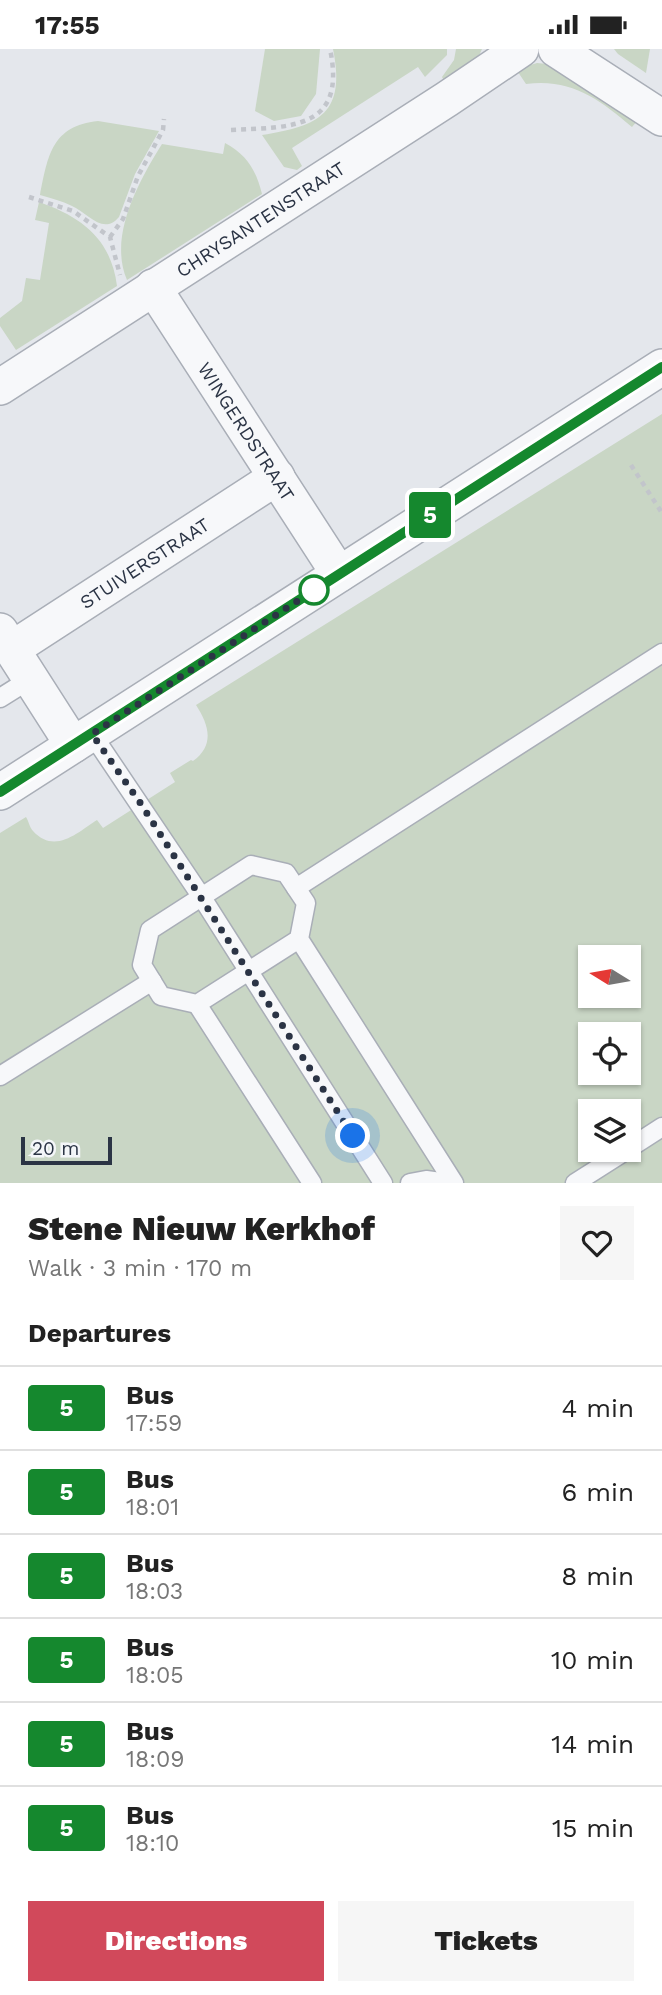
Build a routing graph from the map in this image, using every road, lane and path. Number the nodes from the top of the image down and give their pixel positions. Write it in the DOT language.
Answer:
graph roads {
  1 [pos="330,49"];
  2 [pos="521,49"];
  3 [pos="556,49"];
  4 [pos="662,118"];
  5 [pos="164,119"];
  6 [pos="231,130"];
  7 [pos="29,197"];
  8 [pos="110,237"];
  9 [pos="143,293"];
  10 [pos="662,367"];
  11 [pos="0,387"];
  12 [pos="631,465"];
  13 [pos="277,477"];
  14 [pos="662,513"];
  15 [pos="339,574"];
  16 [pos="6,640"];
  17 [pos="662,653"];
  18 [pos="32,678"];
  19 [pos="0,698"];
  20 [pos="83,739"];
  21 [pos="0,792"];
  22 [pos="296,888"];
  23 [pos="201,897"];
  24 [pos="299,939"];
  25 [pos="248,971"];
  26 [pos="152,981"];
  27 [pos="197,1004"];
  28 [pos="0,1076"];
  29 [pos="662,1127"];
  30 [pos="641,1141"];
  31 [pos="608,1162"];
  32 [pos="312,1183"];
  33 [pos="383,1183"];
  34 [pos="410,1183"];
  35 [pos="448,1183"];
  36 [pos="454,1183"];
  37 [pos="575,1183"];
  1 -- 6 [label="path"];
  2 -- 9 [label="street, CHRYSANTENSTRAAT"];
  3 -- 4 [label="street"];
  5 -- 8 [label="path"];
  7 -- 8 [label="path"];
  8 -- 9 [label="path"];
  9 -- 11 [label="street, CHRYSANTENSTRAAT"];
  9 -- 13 [label="street, WINGERDSTRAAT"];
  10 -- 15 [label="street"];
  12 -- 14 [label="path"];
  13 -- 15 [label="street, WINGERDSTRAAT"];
  13 -- 16 [label="street, STUIVERSTRAAT"];
  15 -- 20 [label="street"];
  16 -- 18 [label="street"];
  17 -- 22 [label="lane"];
  18 -- 19 [label="lane"];
  18 -- 20 [label="street"];
  20 -- 21 [label="street"];
  20 -- 23 [label="lane"];
  22 -- 23 [label="lane"];
  22 -- 24 [label="lane"];
  23 -- 25 [label="lane"];
  23 -- 26 [label="lane"];
  24 -- 25 [label="lane"];
  24 -- 36 [label="lane"];
  25 -- 27 [label="lane"];
  25 -- 33 [label="lane"];
  26 -- 27 [label="lane"];
  26 -- 28 [label="lane"];
  27 -- 32 [label="lane"];
  29 -- 30 [label="lane"];
  31 -- 37 [label="lane"];
  34 -- 35 [label="lane"];
}
